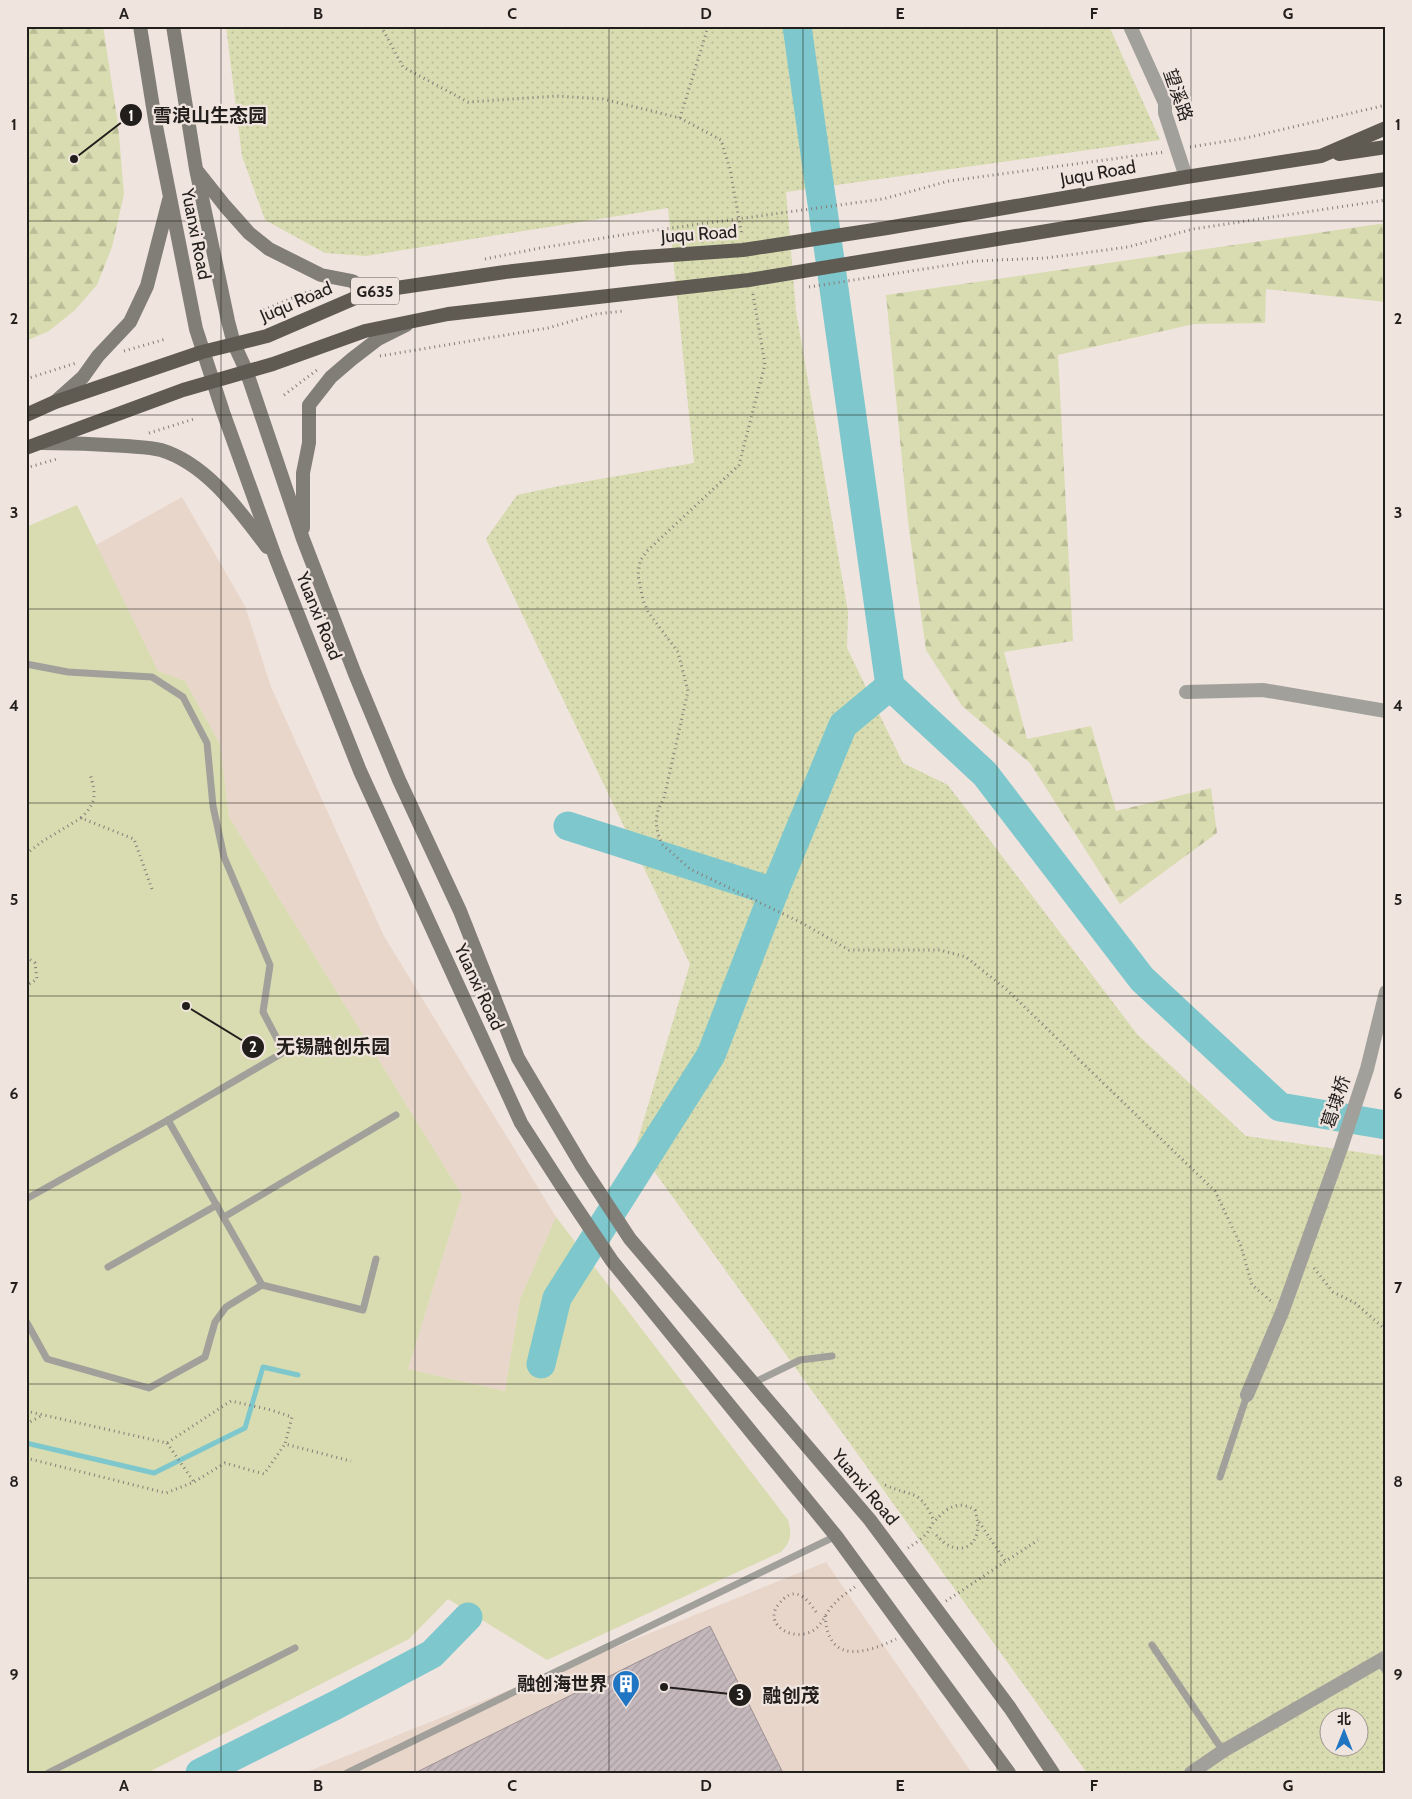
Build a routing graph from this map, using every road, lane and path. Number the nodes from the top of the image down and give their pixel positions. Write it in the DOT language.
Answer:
graph roads {
  1 [pos="140,26"];
  2 [pos="173,26"];
  3 [pos="381,26"];
  4 [pos="706,26"];
  5 [pos="1130,26"];
  6 [pos="1386,105"];
  7 [pos="680,118"];
  8 [pos="1386,128"];
  9 [pos="1386,147"];
  10 [pos="1177,150"];
  11 [pos="1322,156"];
  12 [pos="196,169"];
  13 [pos="1186,177"];
  14 [pos="1386,179"];
  15 [pos="170,197"];
  16 [pos="1386,200"];
  17 [pos="738,220"];
  18 [pos="743,244"];
  19 [pos="750,283"];
  20 [pos="808,287"];
  21 [pos="369,292"];
  22 [pos="761,294"];
  23 [pos="752,295"];
  24 [pos="625,310"];
  25 [pos="412,322"];
  26 [pos="234,344"];
  27 [pos="202,352"];
  28 [pos="352,359"];
  29 [pos="322,366"];
  30 [pos="246,370"];
  31 [pos="212,382"];
  32 [pos="284,395"];
  33 [pos="55,402"];
  34 [pos="26,414"];
  35 [pos="32,445"];
  36 [pos="303,539"];
  37 [pos="276,559"];
  38 [pos="26,664"];
  39 [pos="1186,692"];
  40 [pos="1386,711"];
  41 [pos="90,774"];
  42 [pos="81,818"];
  43 [pos="26,854"];
  44 [pos="153,892"];
  45 [pos="26,957"];
  46 [pos="26,986"];
  47 [pos="1386,992"];
  48 [pos="396,1115"];
  49 [pos="26,1118"];
  50 [pos="168,1120"];
  51 [pos="26,1124"];
  52 [pos="26,1199"];
  53 [pos="217,1205"];
  54 [pos="224,1217"];
  55 [pos="1304,1252"];
  56 [pos="376,1259"];
  57 [pos="108,1267"];
  58 [pos="262,1285"];
  59 [pos="1283,1310"];
  60 [pos="26,1320"];
  61 [pos="1386,1330"];
  62 [pos="832,1356"];
  63 [pos="753,1383"];
  64 [pos="1247,1395"];
  65 [pos="26,1410"];
  66 [pos="44,1414"];
  67 [pos="26,1424"];
  68 [pos="167,1443"];
  69 [pos="285,1444"];
  70 [pos="26,1458"];
  71 [pos="350,1461"];
  72 [pos="1220,1477"];
  73 [pos="194,1482"];
  74 [pos="885,1486"];
  75 [pos="934,1521"];
  76 [pos="979,1521"];
  77 [pos="934,1532"];
  78 [pos="836,1536"];
  79 [pos="1038,1540"];
  80 [pos="903,1552"];
  81 [pos="1006,1562"];
  82 [pos="858,1585"];
  83 [pos="936,1608"];
  84 [pos="816,1612"];
  85 [pos="825,1616"];
  86 [pos="908,1634"];
  87 [pos="1152,1645"];
  88 [pos="295,1648"];
  89 [pos="1383,1663"];
  90 [pos="1223,1751"];
  91 [pos="48,1773"];
  92 [pos="347,1773"];
  93 [pos="1009,1773"];
  94 [pos="1053,1773"];
  95 [pos="1191,1773"];
  1 -- 15 [label="main road, Yuanxi Road"];
  2 -- 12 [label="main road, Yuanxi Road"];
  3 -- 7 [label="path"];
  4 -- 7 [label="path"];
  5 -- 10 [label="street, 望溪路"];
  6 -- 10 [label="path, Juqu Road"];
  7 -- 18 [label="path"];
  8 -- 11 [label="highway, Juqu Road"];
  9 -- 11 [label="highway"];
  10 -- 13 [label="street, 望溪路"];
  10 -- 17 [label="path, Juqu Road"];
  11 -- 13 [label="highway, Juqu Road"];
  12 -- 21 [label="main road"];
  12 -- 26 [label="main road, Yuanxi Road"];
  13 -- 18 [label="highway, Juqu Road"];
  14 -- 19 [label="highway"];
  15 -- 27 [label="main road, Yuanxi Road"];
  15 -- 33 [label="main road"];
  16 -- 20 [label="path"];
  18 -- 21 [label="highway, Juqu Road / G635"];
  19 -- 25 [label="highway, G635"];
  19 -- 59 [label="path"];
  21 -- 26 [label="highway, Juqu Road / G635"];
  22 -- 23 [label="path"];
  24 -- 28 [label="path"];
  25 -- 28 [label="main road"];
  25 -- 30 [label="highway, G635"];
  26 -- 27 [label="highway, Juqu Road / G635"];
  26 -- 30 [label="main road, Yuanxi Road"];
  27 -- 31 [label="main road, Yuanxi Road"];
  27 -- 33 [label="highway, Juqu Road / G635"];
  28 -- 36 [label="main road"];
  29 -- 32 [label="path"];
  30 -- 31 [label="highway, G635"];
  30 -- 36 [label="main road, Yuanxi Road"];
  31 -- 35 [label="highway, G635"];
  31 -- 37 [label="main road, Yuanxi Road"];
  33 -- 34 [label="highway, Juqu Road / G635"];
  35 -- 37 [label="main road"];
  36 -- 63 [label="main road, Yuanxi Road"];
  37 -- 78 [label="main road, Yuanxi Road"];
  38 -- 50 [label="lane"];
  39 -- 40 [label="street"];
  41 -- 42 [label="path"];
  42 -- 43 [label="path"];
  42 -- 44 [label="path"];
  45 -- 46 [label="path"];
  47 -- 55 [label="street, 葛埭桥"];
  48 -- 54 [label="lane"];
  49 -- 51 [label="path"];
  50 -- 52 [label="lane"];
  50 -- 53 [label="lane"];
  53 -- 54 [label="lane"];
  53 -- 57 [label="lane"];
  54 -- 58 [label="lane"];
  55 -- 59 [label="street, 葛埭桥"];
  55 -- 61 [label="path"];
  56 -- 58 [label="lane"];
  58 -- 60 [label="lane"];
  59 -- 64 [label="street, 葛埭桥"];
  62 -- 63 [label="lane"];
  63 -- 83 [label="main road, Yuanxi Road"];
  64 -- 72 [label="lane"];
  65 -- 66 [label="path"];
  66 -- 67 [label="path"];
  66 -- 68 [label="path"];
  68 -- 69 [label="path"];
  68 -- 73 [label="path"];
  69 -- 71 [label="path"];
  69 -- 73 [label="path"];
  70 -- 73 [label="path"];
  74 -- 75 [label="path"];
  75 -- 76 [label="path"];
  75 -- 80 [label="path"];
  76 -- 77 [label="path"];
  76 -- 81 [label="path"];
  78 -- 86 [label="main road"];
  78 -- 92 [label="lane"];
  79 -- 81 [label="path"];
  81 -- 83 [label="path"];
  82 -- 85 [label="path"];
  83 -- 94 [label="main road, Yuanxi Road"];
  84 -- 85 [label="path"];
  85 -- 86 [label="path"];
  86 -- 93 [label="main road"];
  87 -- 90 [label="lane"];
  88 -- 91 [label="lane"];
  89 -- 90 [label="street"];
  90 -- 95 [label="street"];
}
